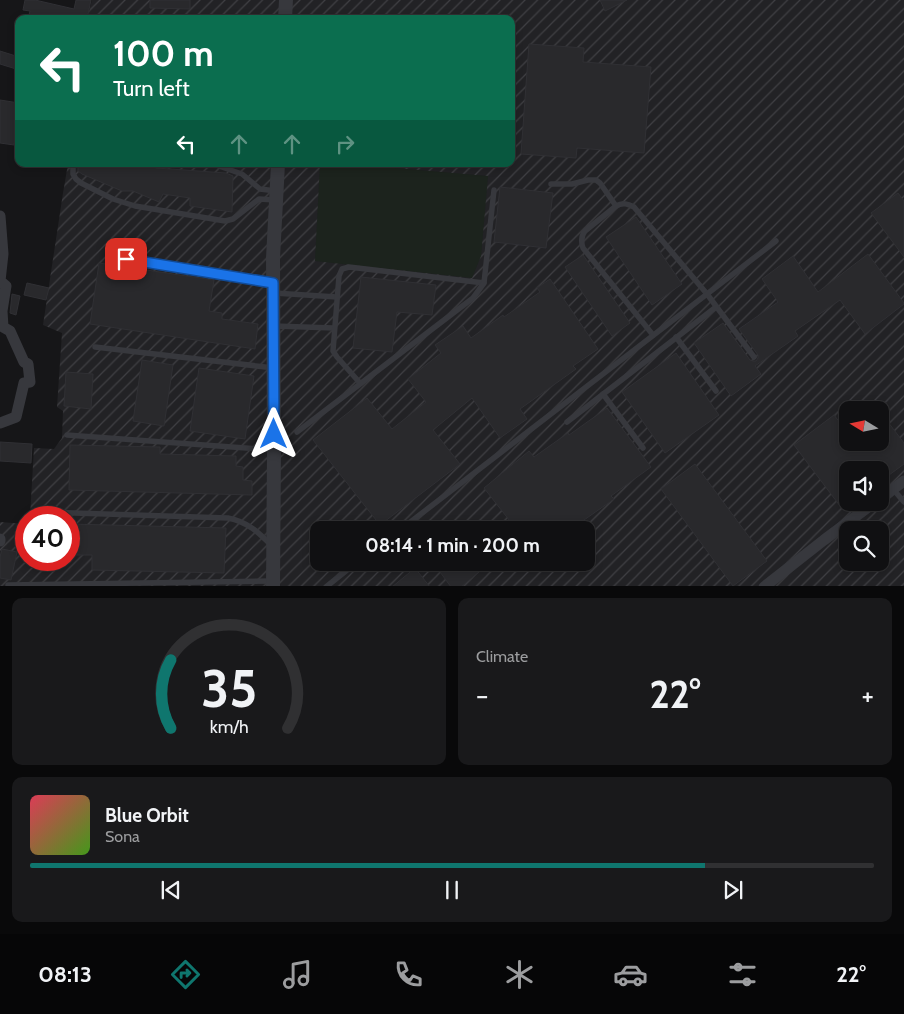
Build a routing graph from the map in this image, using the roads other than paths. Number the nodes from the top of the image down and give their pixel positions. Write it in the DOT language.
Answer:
graph roads {
  1 [pos="286,0"];
  2 [pos="285,15"];
  3 [pos="73,167"];
  4 [pos="222,167"];
  5 [pos="278,167"];
  6 [pos="551,184"];
  7 [pos="260,189"];
  8 [pos="494,190"];
  9 [pos="276,196"];
  10 [pos="259,199"];
  11 [pos="616,206"];
  12 [pos="0,216"];
  13 [pos="776,241"];
  14 [pos="126,259"];
  15 [pos="484,283"];
  16 [pos="273,288"];
  17 [pos="706,294"];
  18 [pos="337,297"];
  19 [pos="716,307"];
  20 [pos="273,326"];
  21 [pos="334,328"];
  22 [pos="653,335"];
  23 [pos="676,337"];
  24 [pos="95,347"];
  25 [pos="754,357"];
  26 [pos="274,368"];
  27 [pos="360,383"];
  28 [pos="716,391"];
  29 [pos="603,394"];
  30 [pos="567,422"];
  31 [pos="0,423"];
  32 [pos="297,432"];
  33 [pos="67,436"];
  34 [pos="643,448"];
  35 [pos="274,450"];
  36 [pos="904,481"];
  37 [pos="894,489"];
  38 [pos="889,493"];
  39 [pos="904,502"];
  40 [pos="863,511"];
  41 [pos="80,513"];
  42 [pos="412,521"];
  43 [pos="274,548"];
  44 [pos="346,571"];
  45 [pos="273,584"];
  46 [pos="8,585"];
  47 [pos="326,586"];
  48 [pos="764,586"];
  1 -- 2 [label="street"];
  3 -- 10 [label="lane"];
  4 -- 7 [label="lane"];
  5 -- 9 [label="street"];
  6 -- 11 [label="lane"];
  7 -- 9 [label="lane"];
  7 -- 10 [label="lane"];
  8 -- 15 [label="lane"];
  9 -- 10 [label="lane"];
  9 -- 16 [label="street"];
  11 -- 17 [label="lane"];
  11 -- 22 [label="lane"];
  12 -- 31 [label="street"];
  13 -- 17 [label="lane"];
  14 -- 16 [label="lane"];
  15 -- 18 [label="lane"];
  15 -- 27 [label="lane"];
  16 -- 18 [label="lane"];
  16 -- 20 [label="street"];
  17 -- 19 [label="lane"];
  17 -- 22 [label="lane"];
  18 -- 21 [label="lane"];
  19 -- 23 [label="lane"];
  19 -- 25 [label="lane"];
  20 -- 21 [label="lane"];
  20 -- 26 [label="street"];
  21 -- 27 [label="lane"];
  22 -- 42 [label="lane"];
  23 -- 28 [label="lane"];
  23 -- 29 [label="lane"];
  24 -- 26 [label="lane"];
  26 -- 35 [label="street"];
  27 -- 32 [label="lane"];
  29 -- 30 [label="lane"];
  29 -- 34 [label="lane"];
  33 -- 35 [label="lane"];
  35 -- 43 [label="street"];
  36 -- 37 [label="street"];
  37 -- 38 [label="street"];
  37 -- 39 [label="lane"];
  40 -- 48 [label="street"];
  41 -- 43 [label="lane"];
  43 -- 45 [label="street"];
  44 -- 47 [label="lane"];
  45 -- 46 [label="lane"];
}
